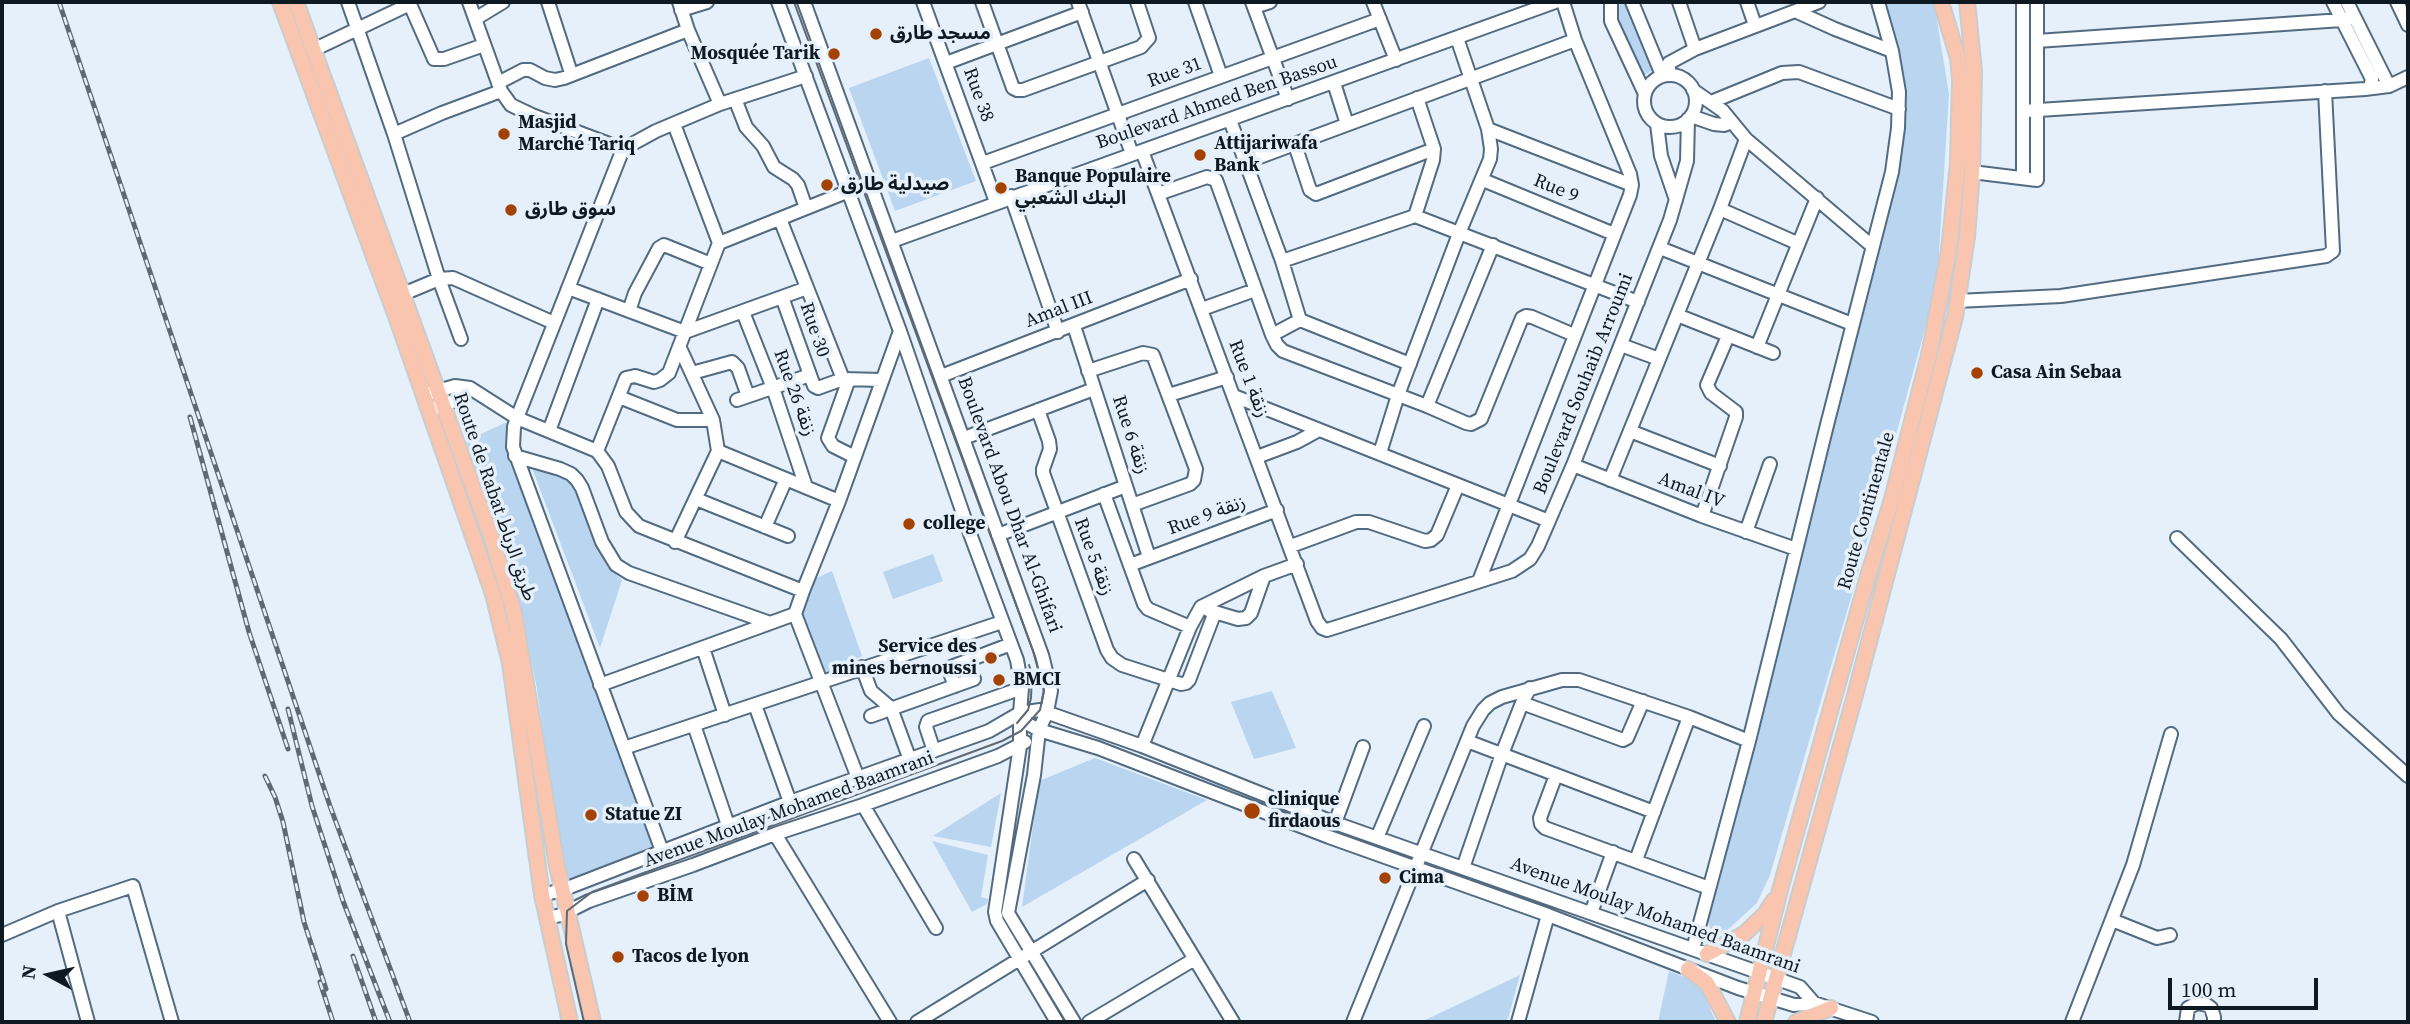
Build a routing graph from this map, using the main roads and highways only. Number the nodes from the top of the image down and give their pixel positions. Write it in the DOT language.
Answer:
graph roads {
  1 [pos="280,2"];
  2 [pos="296,2"];
  3 [pos="1941,2"];
  4 [pos="1967,2"];
  5 [pos="397,297"];
  6 [pos="436,408"];
  7 [pos="1780,890"];
  8 [pos="1700,952"];
  9 [pos="1688,969"];
  10 [pos="1831,1008"];
  11 [pos="570,1022"];
  12 [pos="593,1022"];
  13 [pos="1728,1022"];
  14 [pos="1747,1022"];
  15 [pos="1764,1022"];
  16 [pos="1796,1022"];
  1 -- 5 [label="main road, Route de Rabat طريق الرباط"];
  2 -- 5 [label="main road, Route de Rabat طريق الرباط"];
  3 -- 7 [label="main road, Route Continentale"];
  4 -- 15 [label="main road, Route Continentale"];
  5 -- 6 [label="main road, Route de Rabat طريق الرباط"];
  6 -- 11 [label="main road, Route de Rabat طريق الرباط"];
  6 -- 12 [label="main road, Route de Rabat طريق الرباط"];
  7 -- 8 [label="main road"];
  7 -- 14 [label="main road, Route Continentale"];
  9 -- 13 [label="main road"];
  10 -- 16 [label="main road"];
}
